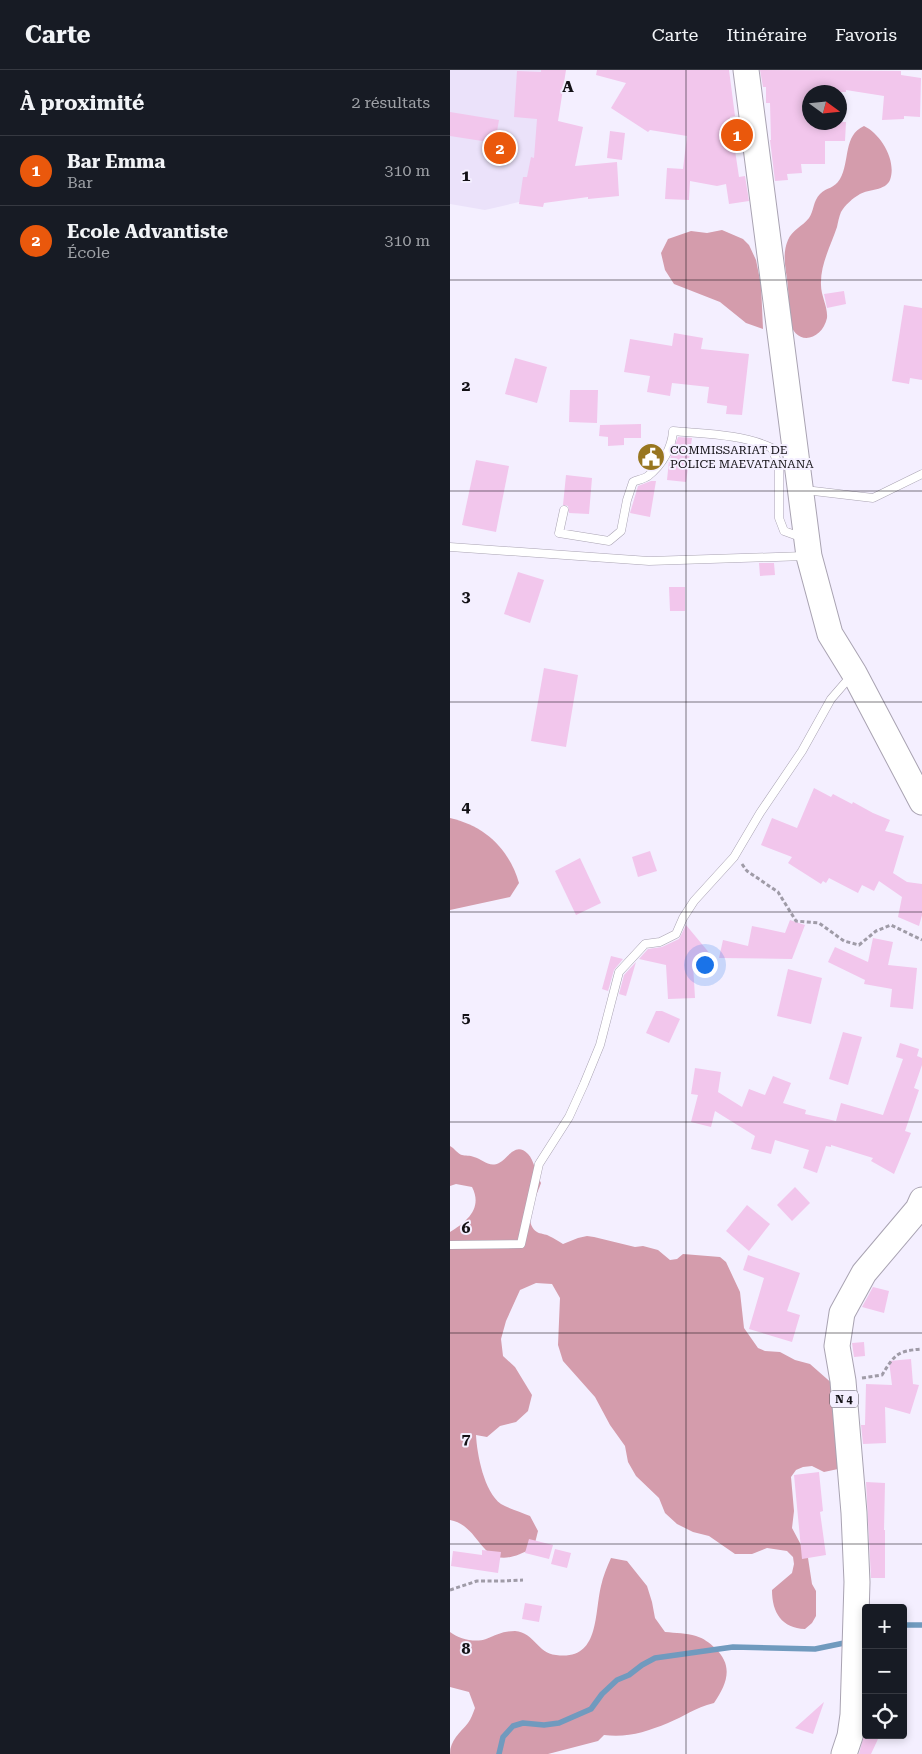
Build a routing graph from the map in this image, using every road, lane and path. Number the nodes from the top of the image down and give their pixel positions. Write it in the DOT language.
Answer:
graph roads {
  1 [pos="746,70"];
  2 [pos="922,474"];
  3 [pos="800,490"];
  4 [pos="564,510"];
  5 [pos="808,545"];
  6 [pos="450,547"];
  7 [pos="854,673"];
  8 [pos="922,802"];
  9 [pos="734,857"];
  10 [pos="922,940"];
  11 [pos="921,1206"];
  12 [pos="450,1245"];
  13 [pos="922,1350"];
  14 [pos="843,1381"];
  15 [pos="523,1580"];
  16 [pos="450,1590"];
  17 [pos="844,1754"];
  1 -- 3 [label="main road"];
  2 -- 3 [label="lane"];
  3 -- 5 [label="main road"];
  4 -- 5 [label="lane"];
  5 -- 6 [label="lane"];
  5 -- 7 [label="main road"];
  7 -- 8 [label="main road"];
  7 -- 9 [label="lane"];
  9 -- 10 [label="path"];
  9 -- 12 [label="lane"];
  11 -- 14 [label="main road, N 4"];
  13 -- 14 [label="path"];
  14 -- 17 [label="main road, N 4"];
  15 -- 16 [label="path"];
}
